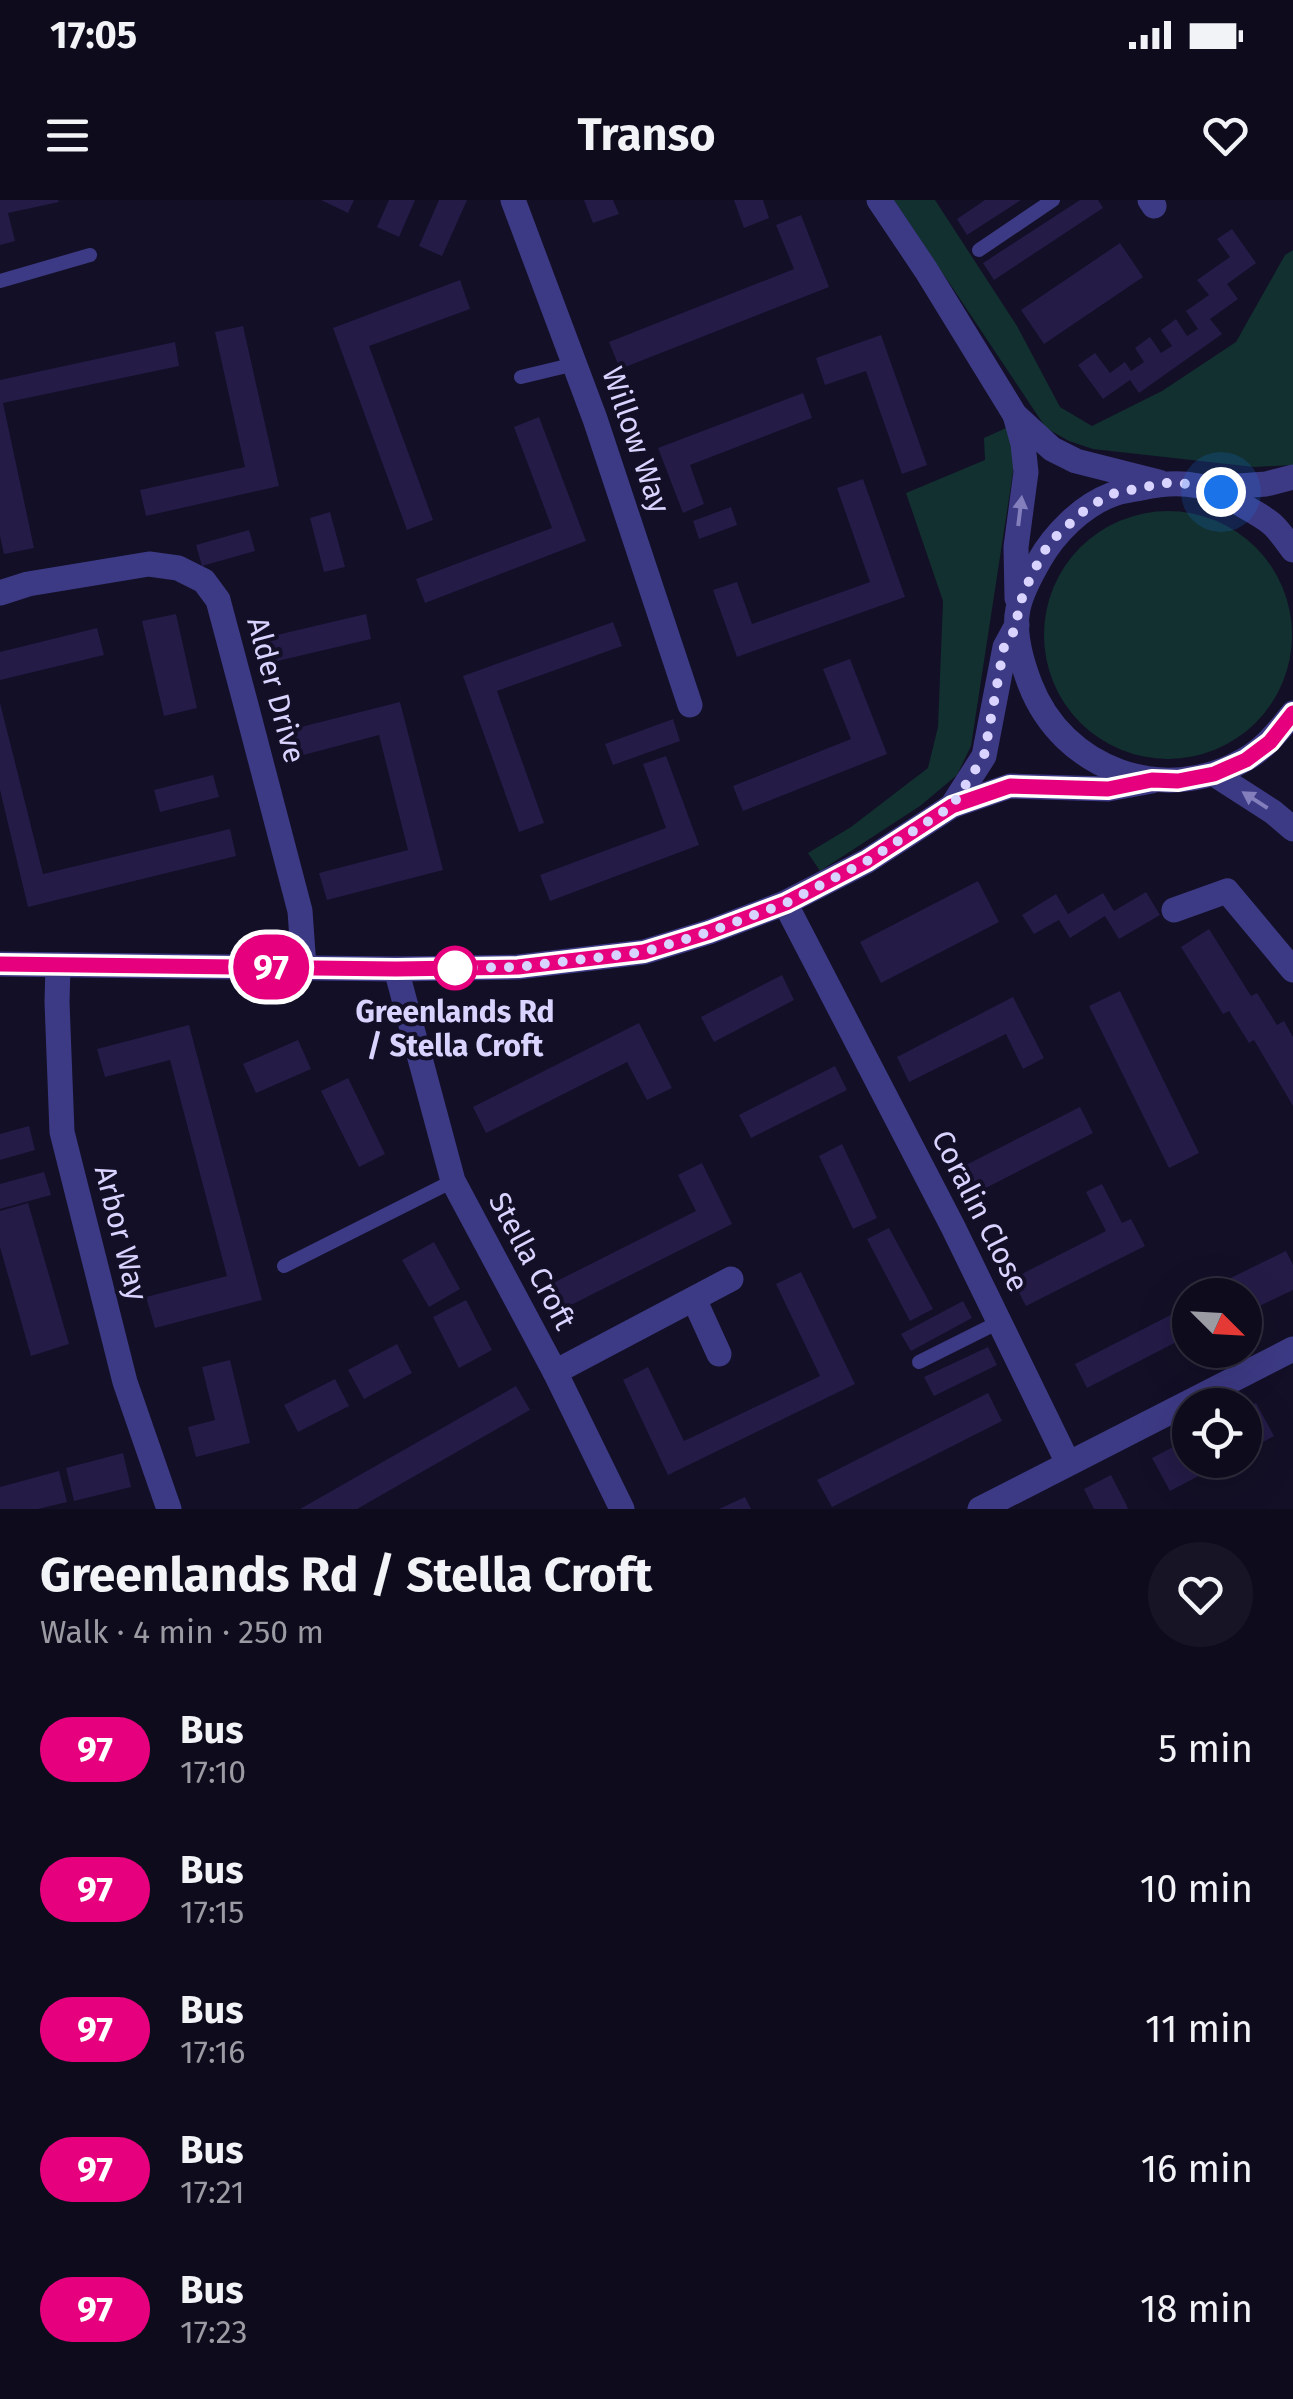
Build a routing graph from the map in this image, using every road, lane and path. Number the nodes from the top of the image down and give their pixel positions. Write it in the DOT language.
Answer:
graph roads {
  1 [pos="513,200"];
  2 [pos="878,200"];
  3 [pos="1052,200"];
  4 [pos="978,250"];
  5 [pos="90,255"];
  6 [pos="0,282"];
  7 [pos="575,364"];
  8 [pos="521,377"];
  9 [pos="1015,415"];
  10 [pos="1293,477"];
  11 [pos="1164,483"];
  12 [pos="1210,488"];
  13 [pos="1293,550"];
  14 [pos="0,593"];
  15 [pos="1017,617"];
  16 [pos="690,705"];
  17 [pos="1293,713"];
  18 [pos="1214,774"];
  19 [pos="1152,780"];
  20 [pos="952,806"];
  21 [pos="1293,829"];
  22 [pos="786,903"];
  23 [pos="1174,910"];
  24 [pos="0,964"];
  25 [pos="58,965"];
  26 [pos="304,967"];
  27 [pos="396,969"];
  28 [pos="1293,970"];
  29 [pos="453,1181"];
  30 [pos="284,1266"];
  31 [pos="731,1279"];
  32 [pos="694,1299"];
  33 [pos="999,1322"];
  34 [pos="1293,1349"];
  35 [pos="719,1354"];
  36 [pos="919,1362"];
  37 [pos="555,1372"];
  38 [pos="1068,1463"];
  39 [pos="616,1507"];
  40 [pos="169,1509"];
  41 [pos="980,1509"];
  1 -- 7 [label="street, Willow Way"];
  2 -- 9 [label="street"];
  3 -- 4 [label="lane"];
  5 -- 6 [label="lane"];
  7 -- 8 [label="lane"];
  7 -- 16 [label="street, Willow Way"];
  9 -- 11 [label="street"];
  15 -- 9 [label="street, one-way"];
  10 -- 12 [label="street"];
  11 -- 12 [label="street"];
  11 -- 15 [label="street"];
  12 -- 13 [label="street"];
  14 -- 26 [label="street, Alder Drive"];
  15 -- 19 [label="street"];
  15 -- 20 [label="street"];
  17 -- 18 [label="street"];
  18 -- 19 [label="street"];
  21 -- 18 [label="street, one-way"];
  19 -- 20 [label="street"];
  20 -- 22 [label="street"];
  22 -- 27 [label="street"];
  22 -- 33 [label="street, Coralin Close"];
  23 -- 28 [label="street"];
  24 -- 25 [label="street"];
  25 -- 26 [label="street"];
  25 -- 40 [label="street, Arbor Way"];
  26 -- 27 [label="street"];
  27 -- 29 [label="street, Stella Croft"];
  29 -- 30 [label="lane, Stella Croft"];
  29 -- 37 [label="street, Stella Croft"];
  31 -- 32 [label="street, Stella Croft"];
  32 -- 35 [label="street"];
  32 -- 37 [label="street, Stella Croft"];
  33 -- 36 [label="lane"];
  33 -- 38 [label="street, Coralin Close"];
  34 -- 38 [label="street"];
  37 -- 39 [label="street, Stella Croft"];
  38 -- 41 [label="street"];
}
